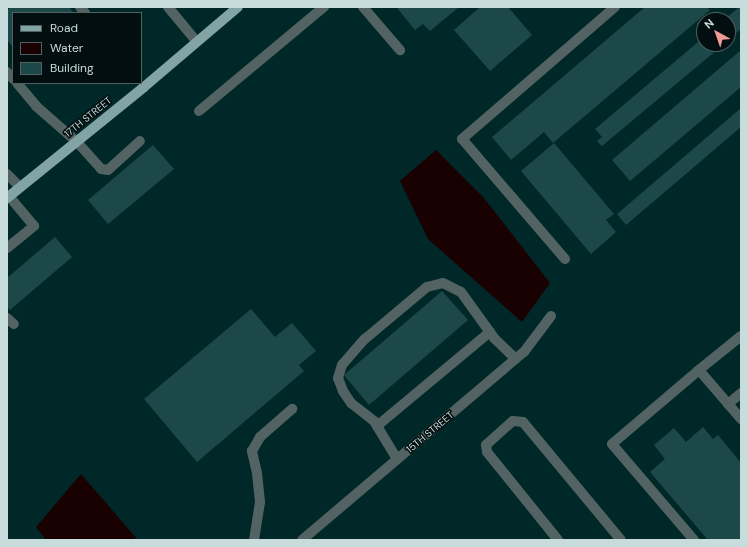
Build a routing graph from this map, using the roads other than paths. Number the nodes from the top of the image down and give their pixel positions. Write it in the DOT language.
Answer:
graph roads {
  1 [pos="168,7"];
  2 [pos="238,7"];
  3 [pos="324,7"];
  4 [pos="363,7"];
  5 [pos="615,7"];
  6 [pos="197,42"];
  7 [pos="400,50"];
  8 [pos="18,84"];
  9 [pos="142,85"];
  10 [pos="199,111"];
  11 [pos="140,141"];
  12 [pos="77,142"];
  13 [pos="7,174"];
  14 [pos="20,187"];
  15 [pos="8,197"];
  16 [pos="7,248"];
  17 [pos="566,259"];
  18 [pos="550,316"];
  19 [pos="490,332"];
  20 [pos="741,336"];
  21 [pos="516,359"];
  22 [pos="700,370"];
  23 [pos="741,393"];
  24 [pos="728,404"];
  25 [pos="292,409"];
  26 [pos="741,419"];
  27 [pos="377,426"];
  28 [pos="397,459"];
  29 [pos="254,540"];
  30 [pos="302,540"];
  31 [pos="558,540"];
  32 [pos="621,540"];
  33 [pos="694,540"];
  1 -- 6 [label="street"];
  2 -- 6 [label="main road, 17TH STREET"];
  3 -- 10 [label="street"];
  4 -- 7 [label="street"];
  5 -- 17 [label="street"];
  6 -- 9 [label="main road, 17TH STREET"];
  8 -- 12 [label="street"];
  9 -- 12 [label="main road, 17TH STREET"];
  11 -- 12 [label="street"];
  12 -- 14 [label="main road, 17TH STREET"];
  13 -- 14 [label="street"];
  14 -- 15 [label="main road, 17TH STREET"];
  15 -- 16 [label="street"];
  18 -- 21 [label="street, 15TH STREET"];
  19 -- 21 [label="street"];
  19 -- 27 [label="street"];
  19 -- 27 [label="street"];
  20 -- 22 [label="street"];
  21 -- 28 [label="street, 15TH STREET"];
  22 -- 24 [label="street"];
  22 -- 33 [label="street"];
  23 -- 24 [label="street"];
  24 -- 26 [label="street"];
  25 -- 29 [label="street"];
  27 -- 28 [label="street"];
  28 -- 30 [label="street, 15TH STREET"];
  31 -- 32 [label="street"];
}
